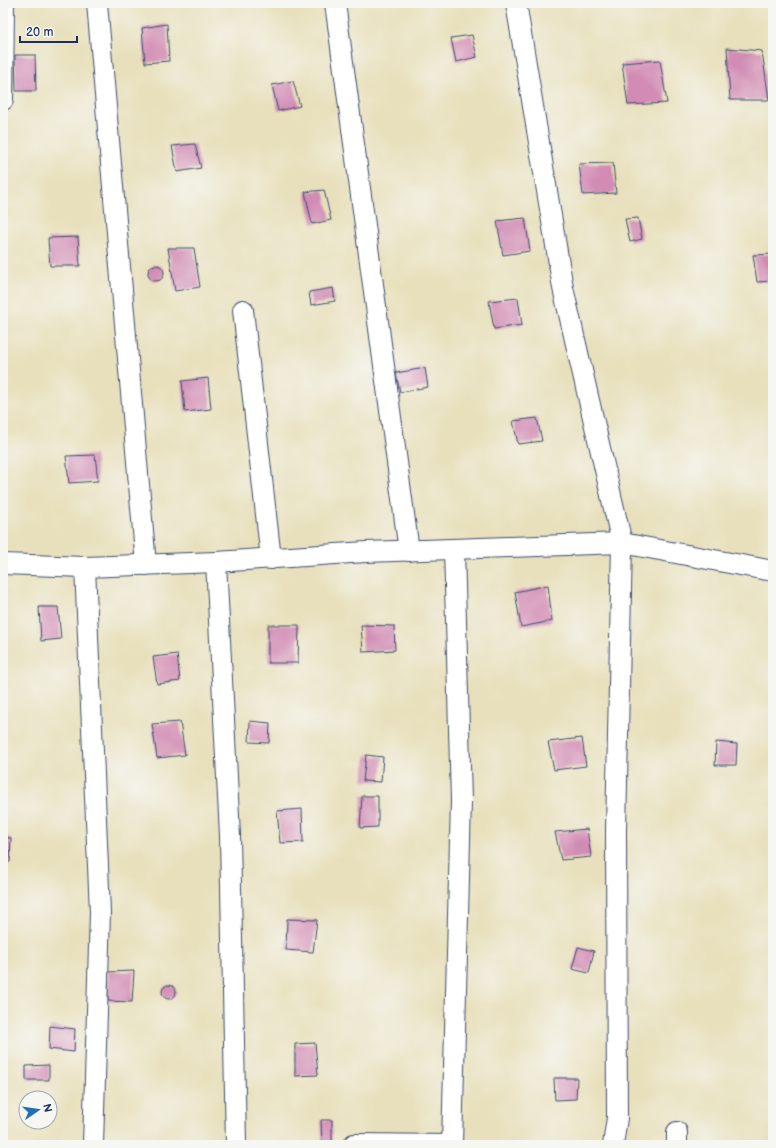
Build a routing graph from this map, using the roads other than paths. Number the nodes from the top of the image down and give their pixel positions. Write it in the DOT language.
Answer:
graph roads {
  1 [pos="4,3"];
  2 [pos="98,3"];
  3 [pos="335,3"];
  4 [pos="516,3"];
  5 [pos="3,100"];
  6 [pos="243,310"];
  7 [pos="622,543"];
  8 [pos="454,549"];
  9 [pos="409,551"];
  10 [pos="271,559"];
  11 [pos="216,562"];
  12 [pos="3,564"];
  13 [pos="146,565"];
  14 [pos="85,567"];
  15 [pos="773,571"];
  16 [pos="93,1145"];
  17 [pos="236,1145"];
  18 [pos="354,1145"];
  19 [pos="613,1145"];
  1 -- 5 [label="street"];
  2 -- 13 [label="street"];
  3 -- 9 [label="street"];
  4 -- 7 [label="street"];
  6 -- 10 [label="street"];
  7 -- 8 [label="street"];
  7 -- 15 [label="street"];
  7 -- 19 [label="street"];
  8 -- 9 [label="street"];
  8 -- 18 [label="street"];
  9 -- 10 [label="street"];
  10 -- 11 [label="street"];
  11 -- 13 [label="street"];
  11 -- 17 [label="street"];
  12 -- 14 [label="street"];
  13 -- 14 [label="street"];
  14 -- 16 [label="street"];
}
